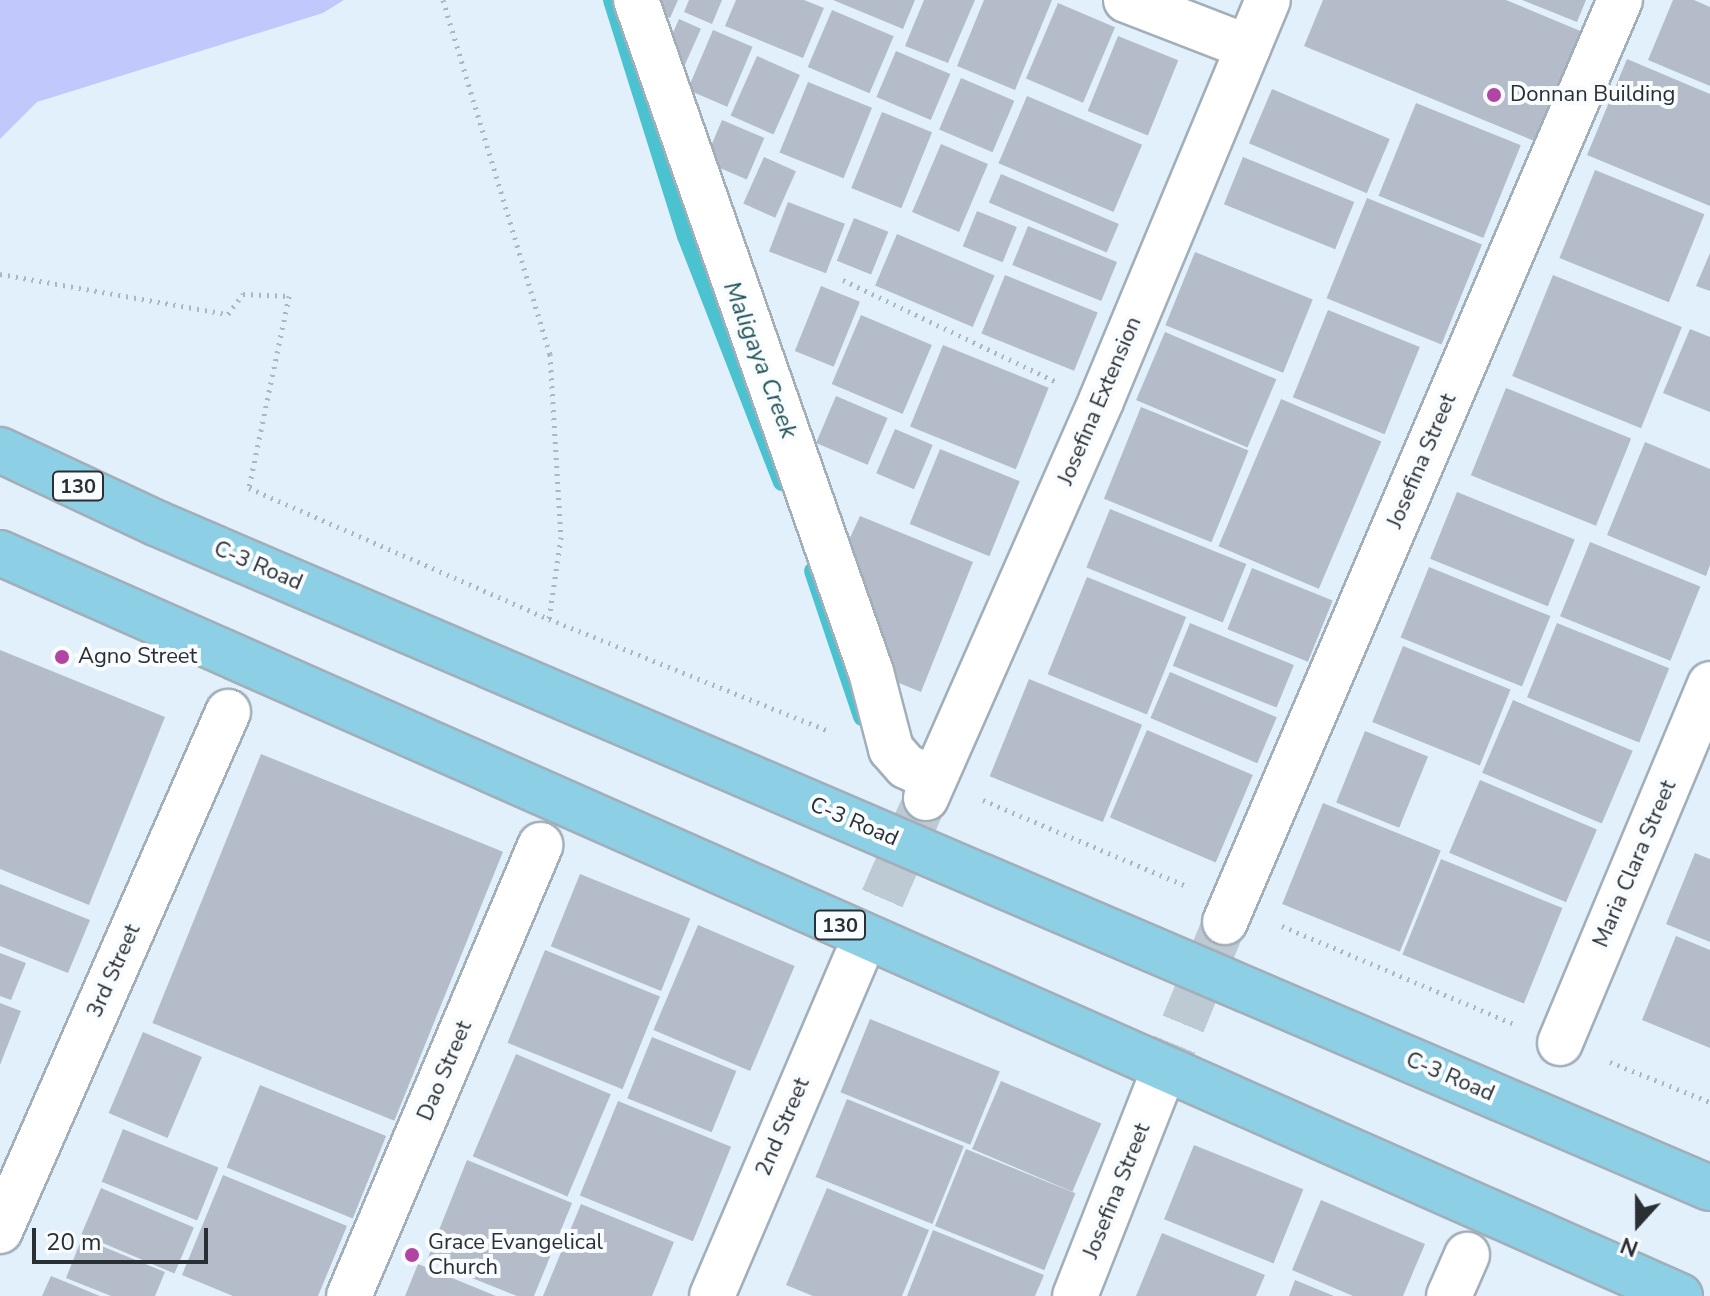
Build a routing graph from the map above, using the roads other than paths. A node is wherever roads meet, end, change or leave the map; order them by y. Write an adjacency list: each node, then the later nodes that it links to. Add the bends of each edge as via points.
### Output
1 (636, 0): 5 (street, Josefina Extension, via 871,672 891,749 919,779 1101,401)
2 (1126, 0): 5 (street)
3 (1268, 0): 5 (street, Josefina Extension)
4 (1620, 0): 11 (street, Josefina Street)
5 (1248, 47)
6 (0, 450): 15 (main road, C-3 Road / 130, via 171,529)
7 (0, 553): 22 (main road, 130)
8 (1710, 684): 13 (street, Maria Clara Street)
9 (228, 712): 16 (street, 3rd Street)
10 (540, 845): 18 (street, Dao Street)
11 (1228, 914)
12 (856, 959): 19 (street, 2nd Street)
13 (1560, 1043)
14 (1158, 1085): 20 (street, Josefina Street)
15 (1710, 1188)
16 (0, 1231)
17 (1467, 1255): 21 (street)
18 (349, 1296)
19 (712, 1296)
20 (1075, 1296)
21 (1449, 1296)
22 (1680, 1296)

